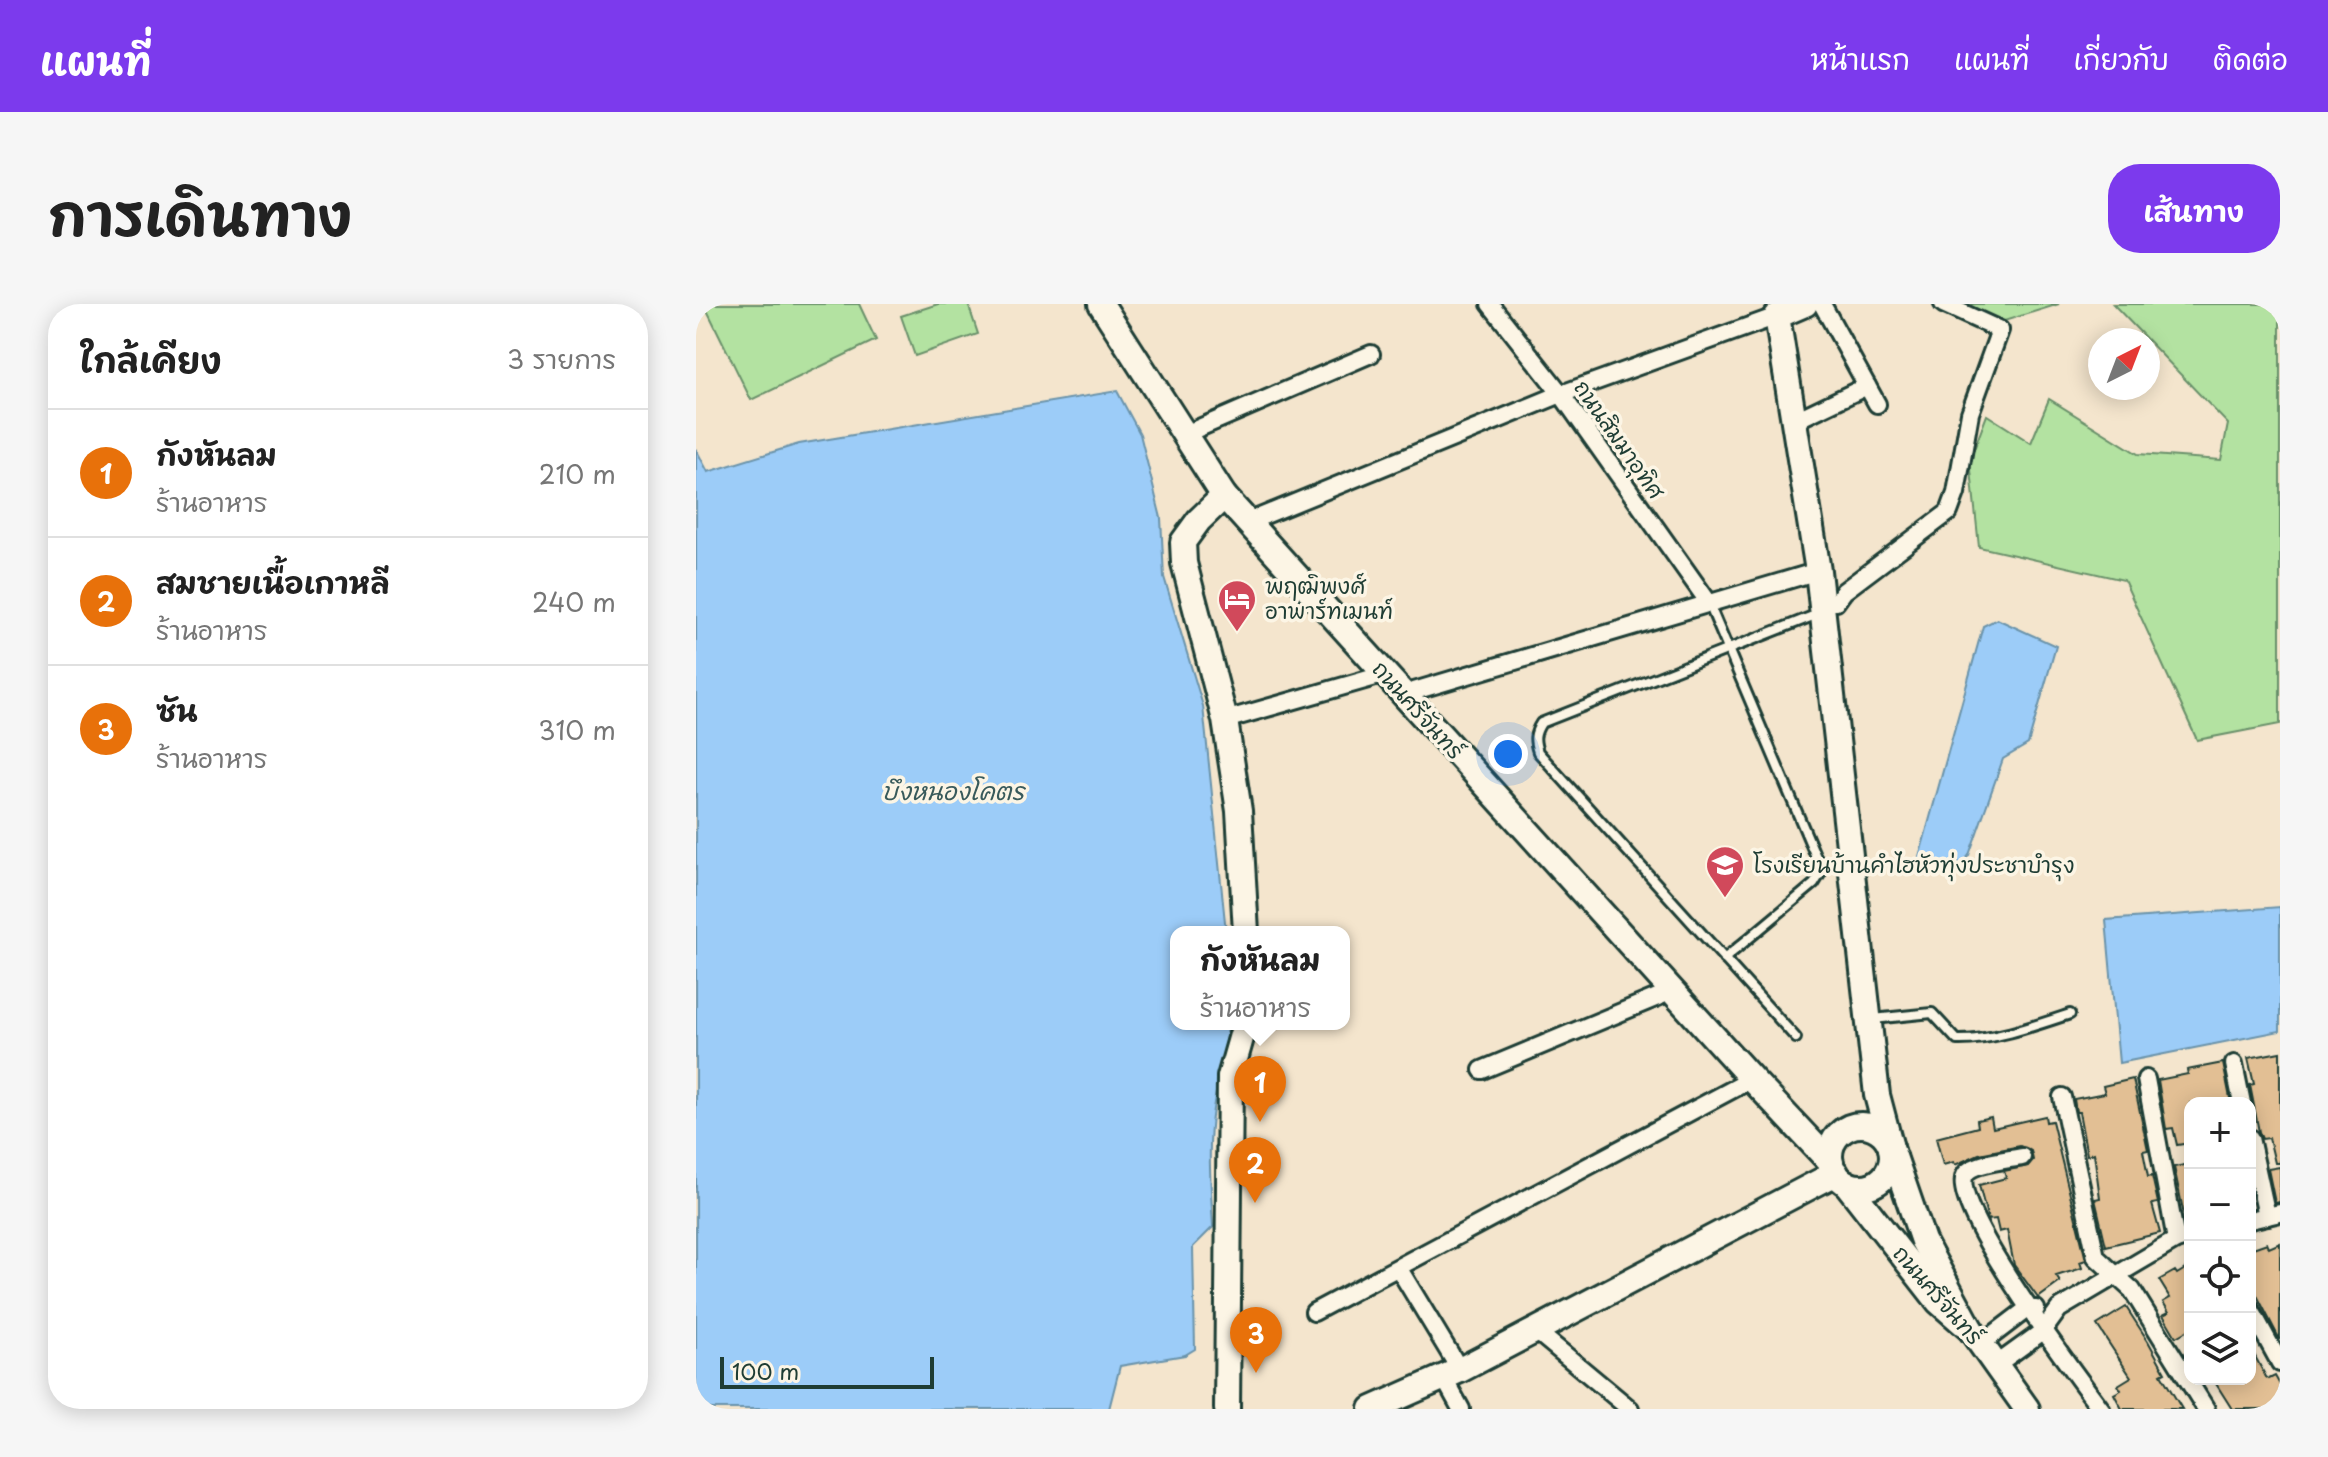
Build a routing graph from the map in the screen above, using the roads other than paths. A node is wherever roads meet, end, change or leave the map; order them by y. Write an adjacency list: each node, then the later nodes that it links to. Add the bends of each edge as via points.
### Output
1 (1101, 304): 12 (street, ถนนศรีจันทร์)
2 (1490, 304): 9 (street, ถนนสิมมาอุทิศ)
3 (1805, 304): 6 (street)
4 (1822, 304): 8 (street)
5 (1943, 304): 17 (street, via 2000,330 1970,413 1949,512 1836,602)
6 (1776, 310): 9 (street); 11 (street)
7 (1371, 354): 12 (street)
8 (1867, 386): 10 (street); 11 (street)
9 (1561, 394): 14 (street); 16 (street, ถนนสิมมาอุทิศ)
10 (1877, 404)
11 (1794, 421): 15 (street)
12 (1185, 434): 13 (street, ถนนศรีจันทร์)
13 (1224, 496): 14 (street, ถนนศรีจันทร์); 21 (street, via 1183,542)
14 (1248, 522): 19 (street, ถนนศรีจันทร์)
15 (1818, 571): 16 (street); 17 (street)
16 (1709, 603): 18 (lane); 20 (street)
17 (1822, 607): 18 (lane); 26 (street)
18 (1729, 649): 23 (lane, via 1822,871 1814,884); 23 (lane, via 1541,723 1534,740 1538,752)
19 (1386, 674): 20 (street, ถนนศรีจันทร์); 21 (street)
20 (1404, 694): 24 (street, ถนนศรีจันทร์)
21 (1225, 720): 22 (street, via 1239,811)
22 (1246, 926)
23 (1724, 959): 28 (lane)
24 (1672, 991): 30 (street); 31 (street, ถนนศรีจันทร์)
25 (2070, 1014): 26 (lane, via 1968,1040 1957,1040 1932,1013)
26 (1868, 1019): 33 (street)
27 (1243, 1030): 56 (street, via 1230,1077)
28 (1796, 1038)
29 (2234, 1064): 35 (street)
30 (1482, 1070)
31 (1752, 1079): 36 (street, ถนนศรีจันทร์); 44 (street)
32 (2146, 1079): 43 (street)
33 (1877, 1095): 37 (street, via 1870,1112); 38 (street)
34 (2062, 1097): 45 (street, via 2096,1257)
35 (2241, 1097)
36 (1799, 1130): 37 (street, via 1819,1139); 41 (street, ถนนศรีจันทร์)
37 (1846, 1131): 38 (street, via 1866,1125 1882,1133); 41 (street, via 1830,1154)
38 (1891, 1148): 41 (street, via 1890,1169 1876,1183 1856,1186); 52 (street, via 1923,1241)
39 (2022, 1157): 46 (street, via 1973,1167 1963,1184 1981,1231)
40 (2256, 1167): 42 (street)
41 (1838, 1173): 50 (street); 52 (street, ถนนศรีจันทร์, via 1939,1302)
42 (2266, 1216)
43 (2183, 1238): 45 (street)
44 (1399, 1269): 48 (street); 55 (street)
45 (2115, 1274): 47 (street); 62 (street, via 2132,1290)
46 (2027, 1309): 47 (street); 51 (street); 52 (street)
47 (2059, 1309): 51 (street)
48 (1314, 1312)
49 (2253, 1313): 53 (street)
50 (1535, 1330): 55 (street); 59 (street)
51 (2043, 1331): 54 (street); 61 (street)
52 (1976, 1337): 54 (street, ถนนศรีจันทร์)
53 (2280, 1363)
54 (1996, 1365): 60 (street, ถนนศรีจันทร์)
55 (1452, 1374): 57 (street); 58 (street)
56 (1227, 1409)
57 (1372, 1409)
58 (1461, 1409)
59 (1630, 1409)
60 (2027, 1409)
61 (2101, 1409)
62 (2206, 1409)

